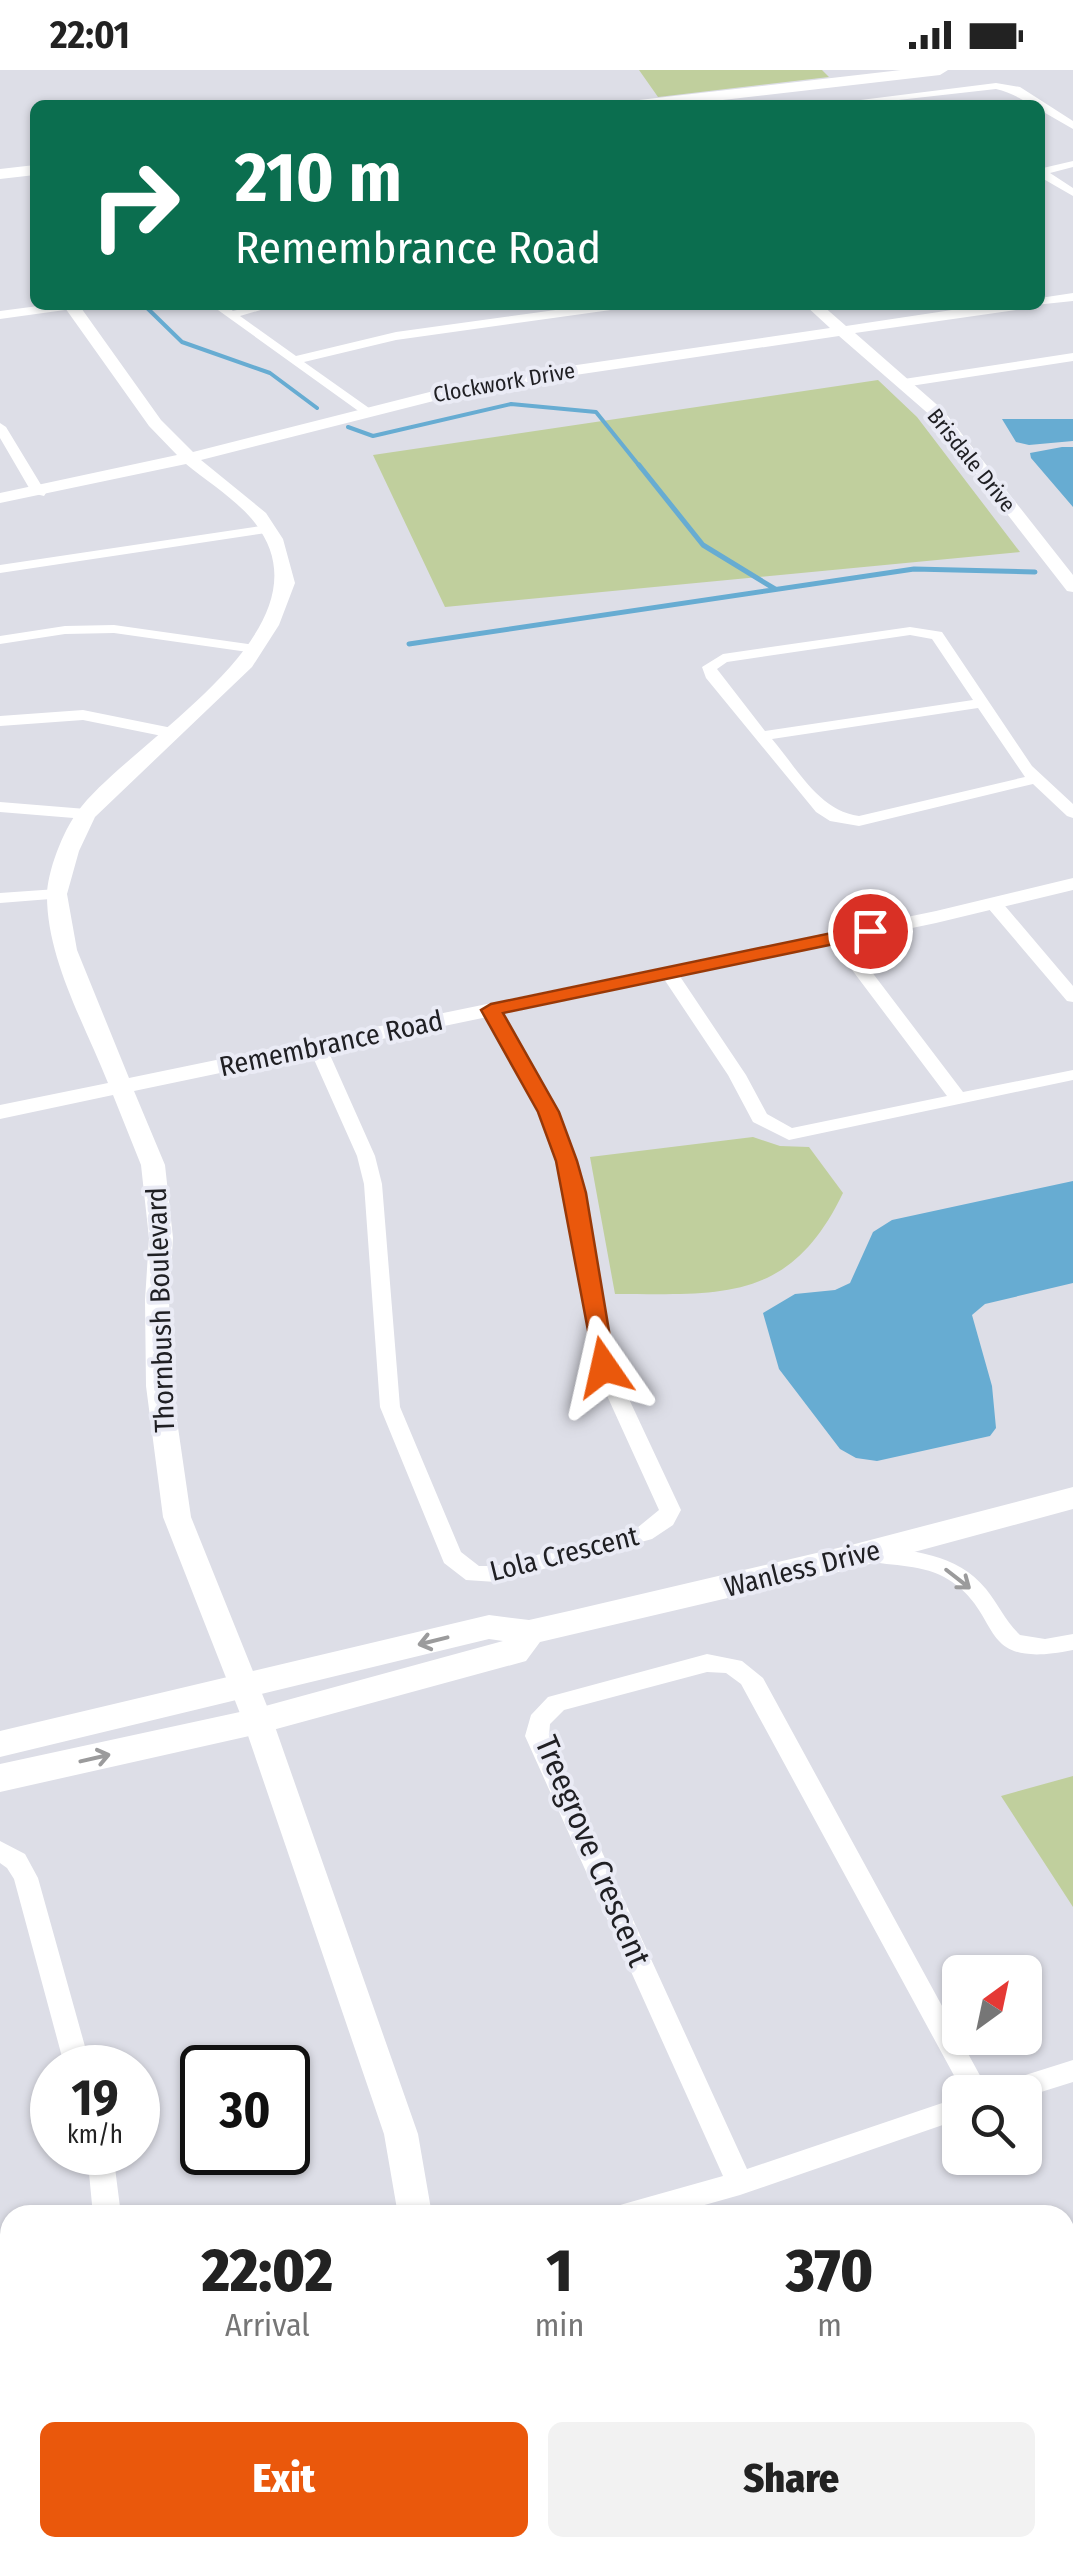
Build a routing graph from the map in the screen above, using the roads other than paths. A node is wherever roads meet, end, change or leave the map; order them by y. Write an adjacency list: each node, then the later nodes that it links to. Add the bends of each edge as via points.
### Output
1 (940, 70): 2 (main road)
2 (683, 100)
3 (873, 100): 4 (street, via 1003,86)
4 (1030, 100)
5 (1045, 108): 6 (street)
6 (1068, 123)
7 (1073, 164): 9 (street)
8 (30, 171): 10 (main road)
9 (1045, 172)
10 (0, 174)
11 (1045, 175): 12 (street)
12 (1073, 193)
13 (32, 310): 20 (street)
14 (76, 310): 28 (street, Thornbush Boulevard)
15 (224, 310): 21 (street)
16 (251, 310): 21 (street)
17 (582, 310): 24 (street, via 396,336)
18 (820, 310): 22 (street, Brisdale Drive)
19 (982, 310): 22 (street, Clockwork Drive)
20 (0, 314)
21 (230, 315): 24 (street)
22 (844, 330): 25 (street, Brisdale Drive); 26 (street, Clockwork Drive, via 481,384)
23 (1073, 357): 25 (street)
24 (295, 360): 26 (street)
25 (904, 383): 33 (street, Brisdale Drive, via 945,423)
26 (364, 411): 28 (street, Clockwork Drive)
27 (1, 431): 29 (street)
28 (189, 458): 29 (street, Clockwork Drive); 31 (street, Thornbush Boulevard)
29 (40, 493): 30 (street, Clockwork Drive)
30 (0, 498)
31 (268, 529): 32 (street); 35 (street, Thornbush Boulevard, via 286,583)
32 (0, 569)
33 (1073, 587)
34 (0, 640): 35 (street, via 114,628)
35 (255, 649): 38 (street, Thornbush Boulevard)
36 (984, 703): 39 (street); 39 (street, via 943,639 920,631 717,660 711,675); 40 (street)
37 (0, 721): 38 (street, via 83,715)
38 (172, 732): 43 (street, Thornbush Boulevard)
39 (762, 736): 40 (street, via 822,809 845,820)
40 (1035, 779): 42 (street)
41 (0, 807): 43 (street)
42 (1073, 813)
43 (86, 814): 45 (street, Thornbush Boulevard)
44 (1073, 884): 47 (street, Remembrance Road)
45 (57, 894): 46 (street); 54 (street, Thornbush Boulevard, via 66,950)
46 (0, 898)
47 (994, 904): 48 (street, Remembrance Road); 50 (street)
48 (837, 938): 49 (street, Remembrance Road); 55 (street)
49 (669, 973): 51 (street, Remembrance Road); 55 (street, via 771,1128 806,1132)
50 (1073, 997)
51 (491, 1010): 52 (street, Remembrance Road); 52 (street, Lola Crescent, via 548,1112 567,1161 604,1367 670,1510 644,1534 496,1574 474,1574 452,1557 390,1407 373,1184)
52 (317, 1046): 54 (street, Remembrance Road)
53 (1073, 1074): 55 (street)
54 (120, 1087): 56 (street, Remembrance Road); 61 (street, Thornbush Boulevard, via 153,1165 162,1238 159,1386 177,1517)
55 (959, 1100)
56 (0, 1112)
57 (1073, 1498): 58 (main road, Wanless Drive)
58 (866, 1553): 59 (main road, Wanless Drive); 60 (street, one-way to 60, via 947,1569 964,1579 1022,1649)
59 (529, 1632): 61 (main road, Wanless Drive, one-way to 61, via 489,1627); 62 (main road, Wanless Drive, via 514,1652)
60 (1073, 1642)
61 (245, 1688): 62 (street, Thornbush Boulevard); 63 (main road, Wanless Drive)
62 (258, 1721): 64 (main road, Wanless Drive, one-way to 62); 74 (street, Thornbush Boulevard, via 401,2134)
63 (0, 1744)
64 (0, 1778)
65 (0, 1851): 66 (street, via 26,1878)
66 (72, 2045)
67 (1073, 2071): 69 (street)
68 (967, 2075): 72 (street, Treegrove Crescent, via 743,1670 707,1663 556,1703 539,1720 537,1736)
69 (1042, 2081)
70 (942, 2114): 72 (street)
71 (103, 2175): 73 (street)
72 (740, 2183): 75 (street)
73 (106, 2205)
74 (413, 2205)
75 (662, 2205)

